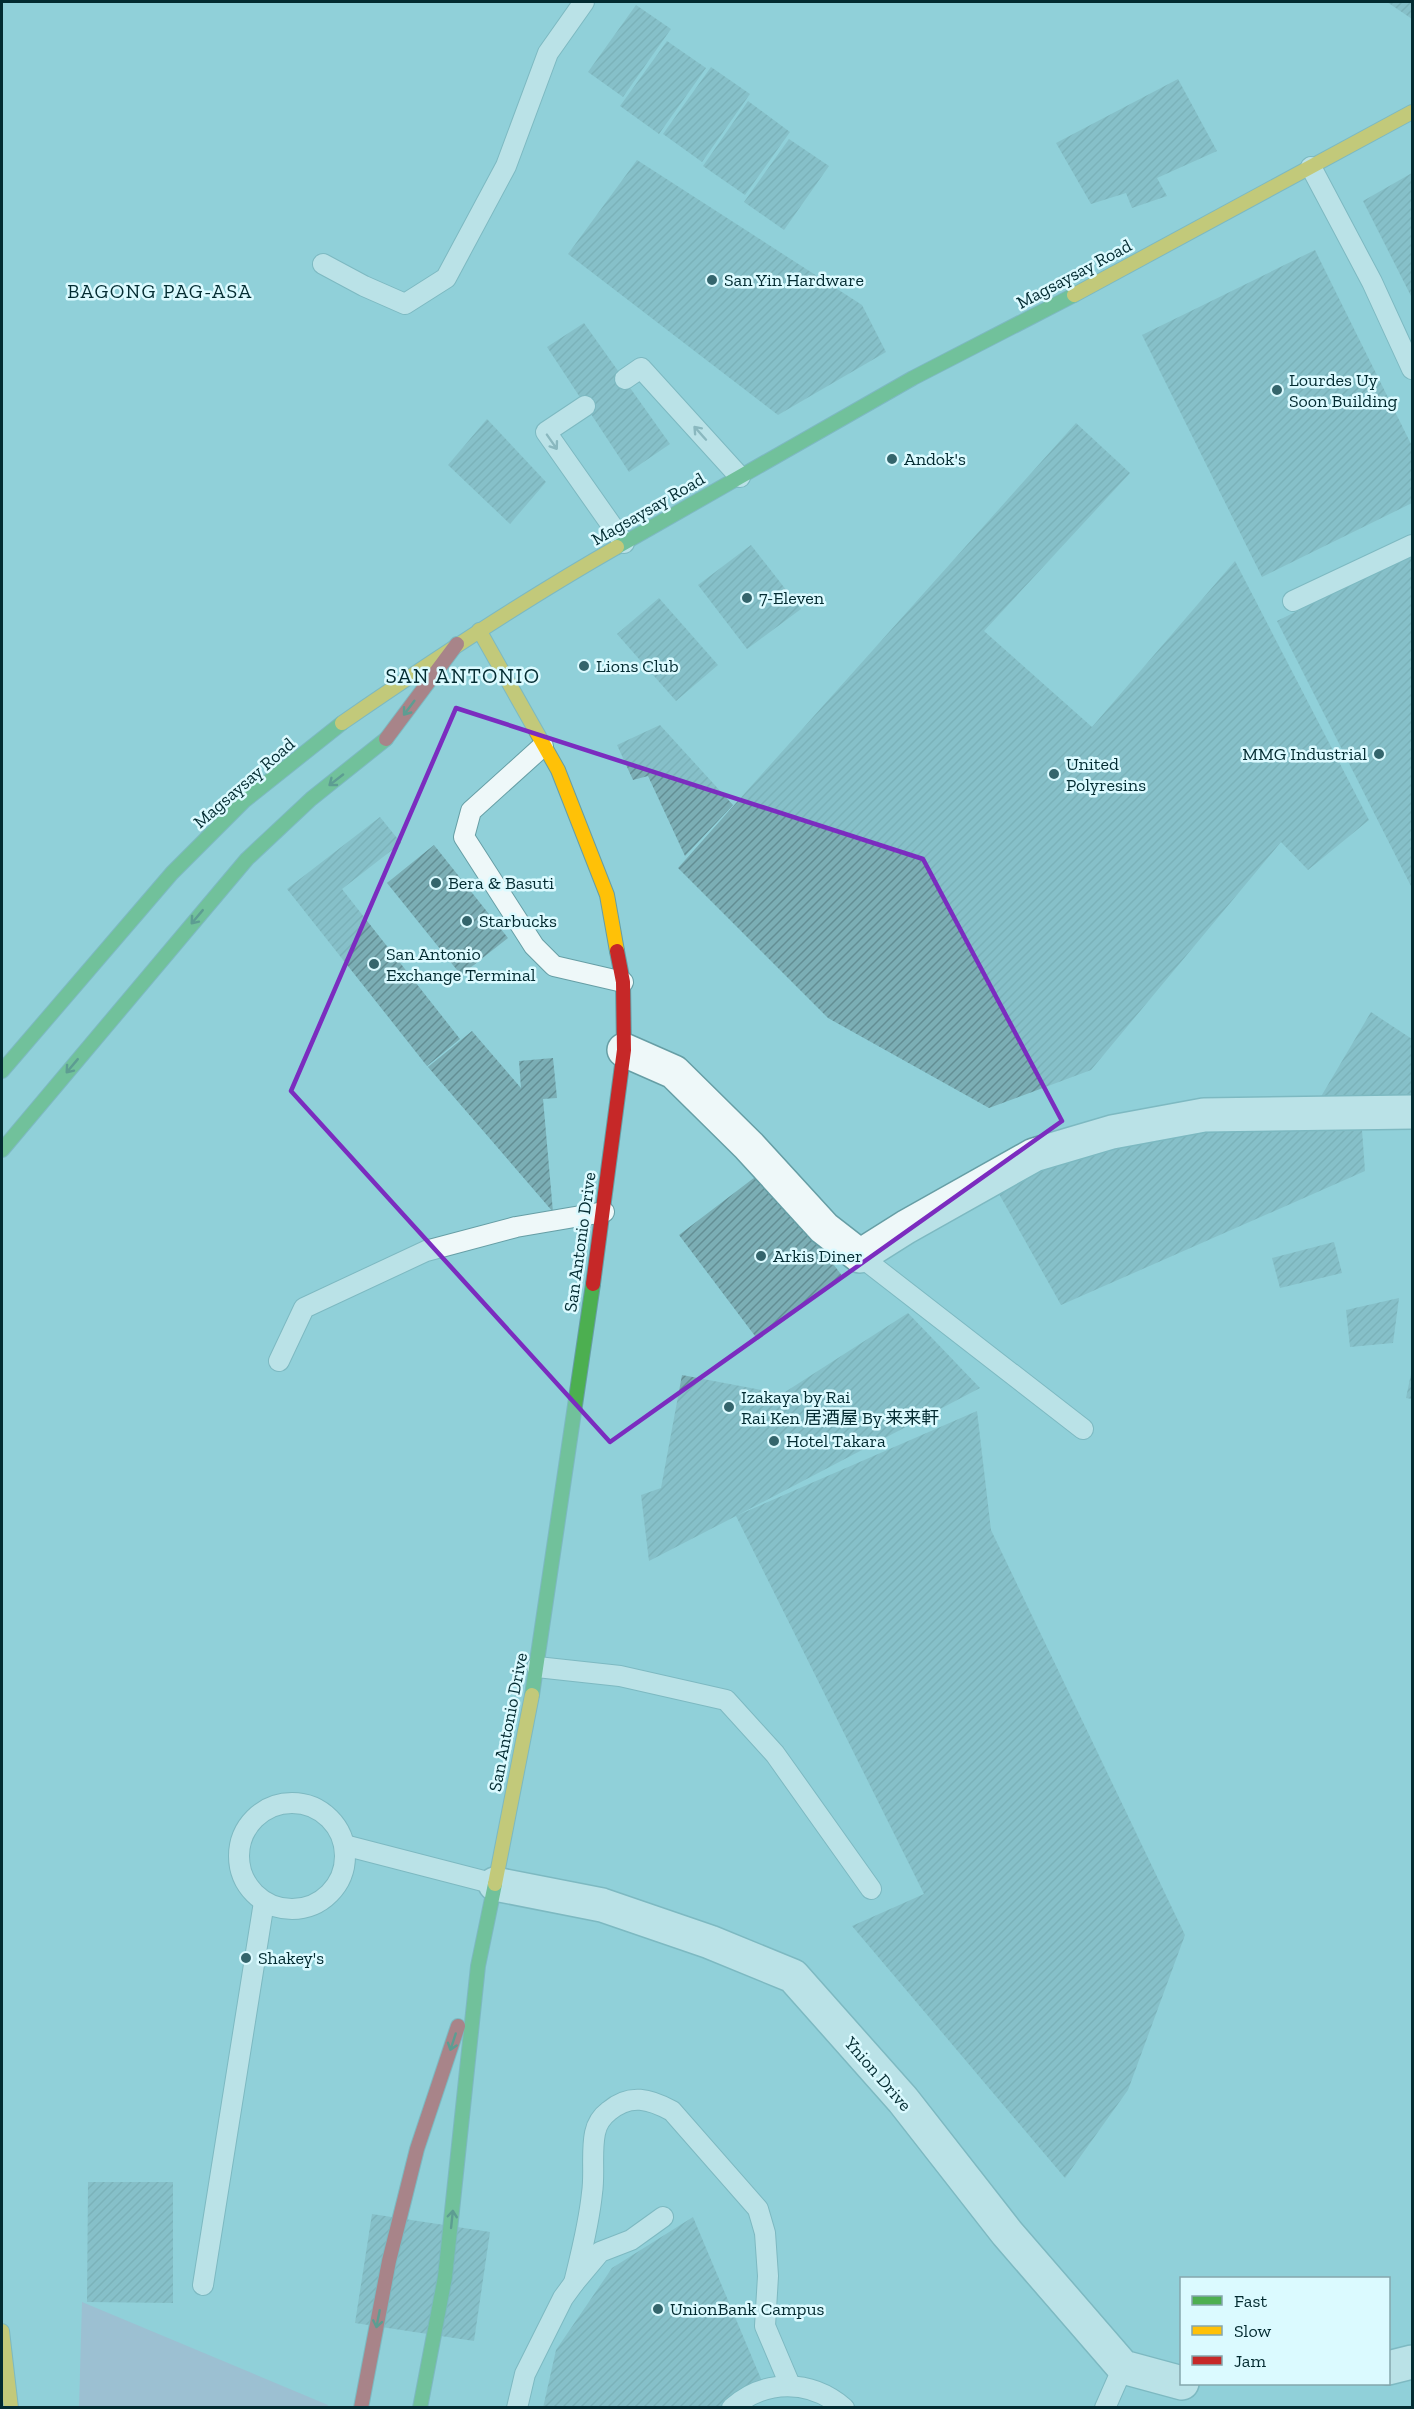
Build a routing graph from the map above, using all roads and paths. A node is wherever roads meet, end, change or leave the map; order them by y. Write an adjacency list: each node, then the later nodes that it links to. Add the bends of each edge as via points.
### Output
1 (584, 2): 4 (lane, via 548,53 506,166 446,278 405,304)
2 (1413, 112): 3 (main road, Magsaysay Road)
3 (1311, 167): 5 (lane); 8 (main road, Magsaysay Road, via 913,378)
4 (323, 264)
5 (1413, 369)
6 (625, 379): 8 (lane, one-way to 6, via 641,368)
7 (585, 406): 9 (lane, one-way to 9, via 546,432)
8 (740, 477): 9 (main road, Magsaysay Road)
9 (624, 543): 12 (main road, Magsaysay Road)
10 (1413, 545): 11 (lane)
11 (1293, 601)
12 (479, 630): 13 (main road, Magsaysay Road); 14 (main road, San Antonio Drive)
13 (456, 644): 17 (main road, Magsaysay Road, via 333,730 244,801 172,873); 19 (main road, one-way to 19, via 381,744 311,799 247,859)
14 (543, 746): 15 (main road, San Antonio Drive, via 558,770 607,895); 15 (lane, via 471,811 464,837 534,946 554,966)
15 (623, 982): 16 (main road, San Antonio Drive)
16 (624, 1050): 20 (main road, San Antonio Drive); 21 (street, via 674,1072 824,1228)
17 (2, 1071)
18 (1413, 1112): 21 (street, via 1204,1115 1112,1132 1034,1155)
19 (2, 1150)
20 (604, 1212): 22 (lane, via 516,1227 426,1251 304,1308); 24 (main road, San Antonio Drive)
21 (860, 1256): 23 (lane)
22 (279, 1361)
23 (1083, 1429)
24 (537, 1667): 26 (main road, San Antonio Drive); 27 (lane, via 620,1676 726,1700 776,1754)
25 (344, 1845): 26 (lane); 28 (lane, via 340,1879 315,1905 298,1910); 28 (lane, via 326,1815 311,1807 277,1805 261,1813 248,1826 238,1858 250,1890)
26 (495, 1884): 29 (main road, San Antonio Drive); 35 (street, Ynion Drive, via 602,1905 793,1976 903,2100 1007,2232)
27 (871, 1889)
28 (264, 1902): 32 (lane)
29 (478, 1966): 40 (main road, one-way to 40, via 417,2149 389,2261); 41 (main road, one-way to 29, via 445,2277)
30 (663, 2217): 31 (lane, via 631,2240 600,2252)
31 (574, 2283): 38 (lane, via 593,2192 595,2134 600,2118 617,2104 634,2098 656,2102 672,2111 758,2209 765,2234 768,2276 765,2326); 42 (lane, via 525,2374)
32 (203, 2286)
33 (2, 2331): 39 (main road)
34 (1413, 2362): 36 (street)
35 (1123, 2367): 37 (street); 45 (lane)
36 (1390, 2368)
37 (1180, 2382)
38 (790, 2385): 43 (lane, via 760,2390); 44 (lane, via 818,2391)
39 (11, 2408)
40 (361, 2408)
41 (420, 2408)
42 (517, 2408)
43 (732, 2408)
44 (844, 2408)
45 (1105, 2408)

